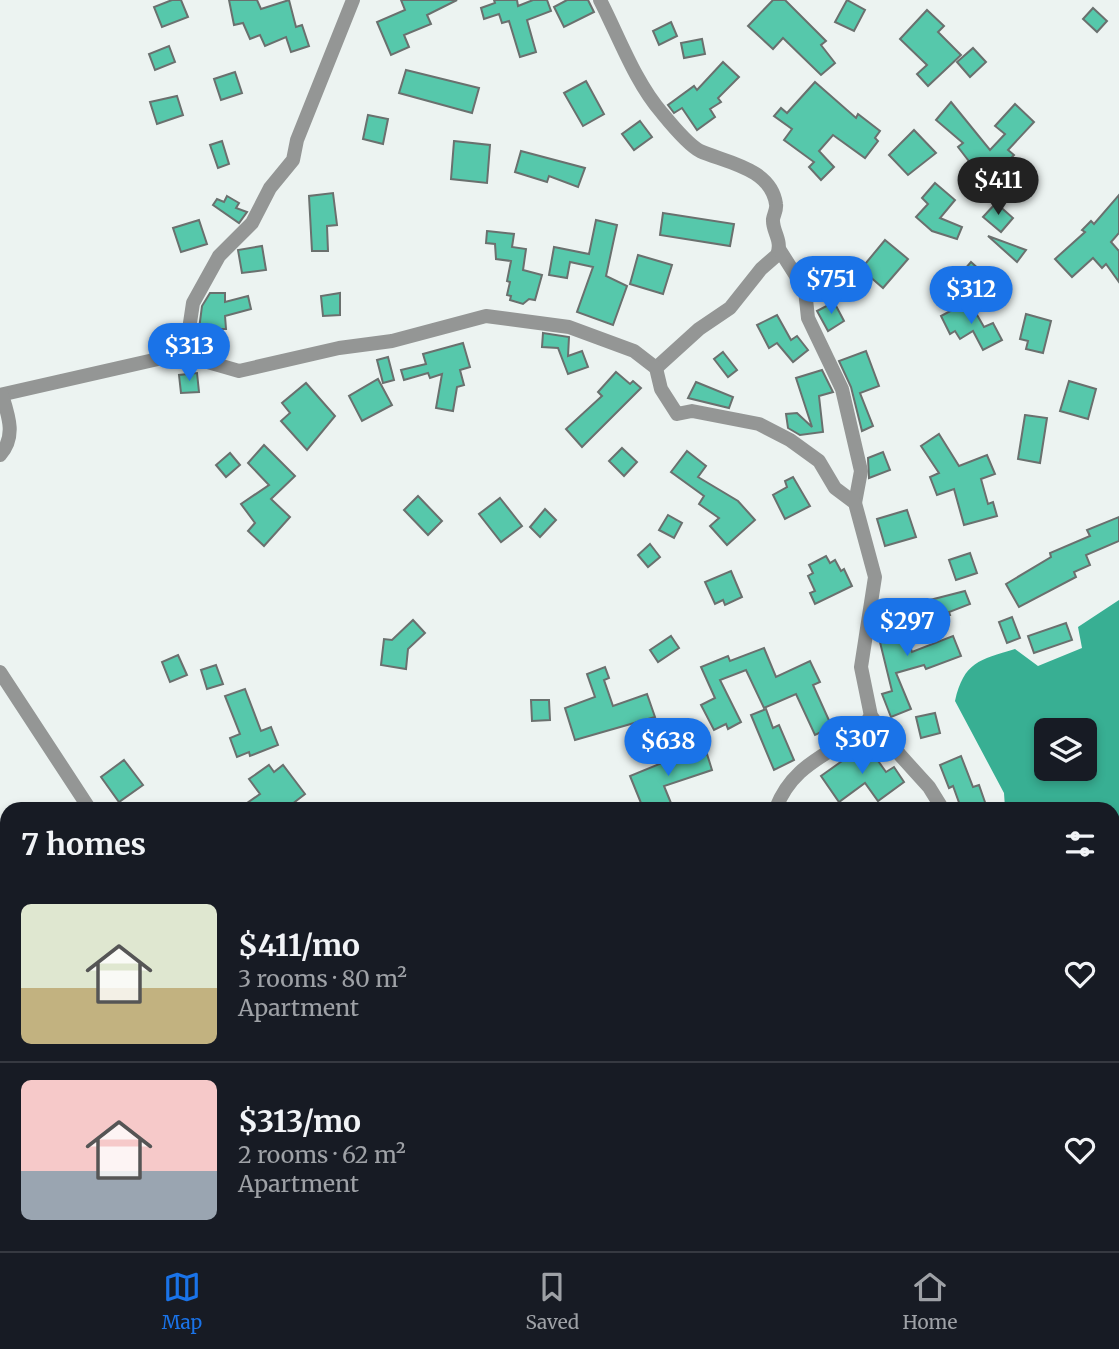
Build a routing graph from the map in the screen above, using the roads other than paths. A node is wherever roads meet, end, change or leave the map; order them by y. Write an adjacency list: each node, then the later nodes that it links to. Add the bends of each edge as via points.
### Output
1 (353, 0): 4 (street, via 293,160 270,188 252,223 219,256 192,303 188,336)
2 (600, 0): 3 (street, via 662,114 698,150 747,168 773,195 777,206 772,221)
3 (779, 249): 5 (street, via 730,308); 8 (street, via 804,290 808,318 842,389 860,471)
4 (180, 354): 5 (street, via 239,371 391,341 486,316 569,327 634,351); 6 (street)
5 (656, 368): 8 (street, via 661,389 677,414 692,411 759,424 819,461 835,488)
6 (1, 395): 7 (street, via 10,421 9,445)
7 (0, 455)
8 (855, 503): 10 (street, via 875,577 861,667)
9 (0, 672): 11 (street)
10 (872, 716): 12 (street, via 862,729 803,768); 13 (street)
11 (85, 802)
12 (779, 802)
13 (939, 802)

